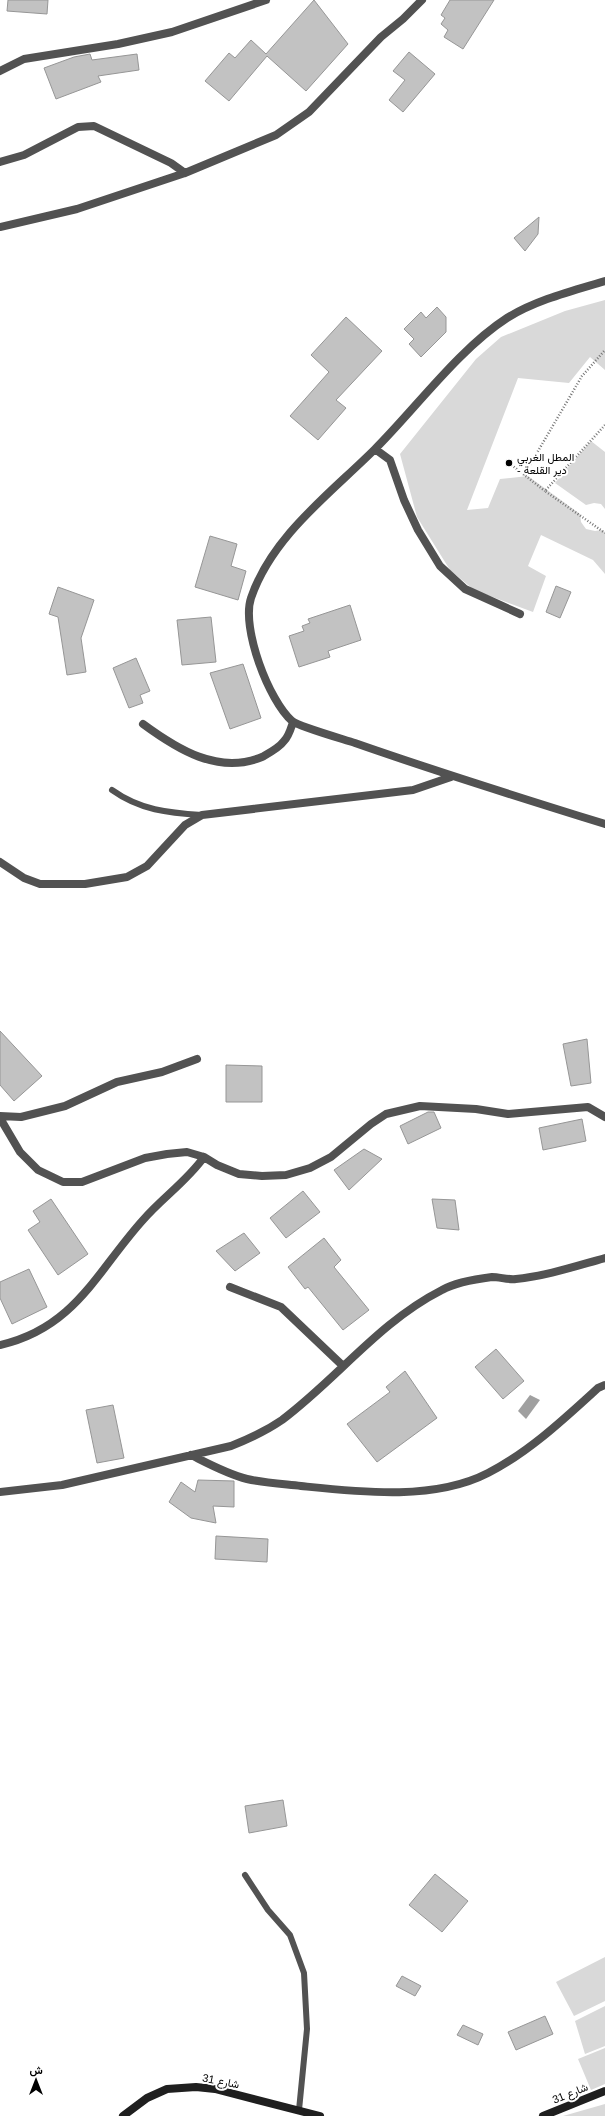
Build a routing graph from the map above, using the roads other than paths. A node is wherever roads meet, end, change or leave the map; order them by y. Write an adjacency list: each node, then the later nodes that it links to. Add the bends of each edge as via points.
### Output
1 (266, 0): 3 (street, via 172,32 118,44 24,59)
2 (422, 0): 5 (street, via 381,37 309,112 276,135)
3 (0, 71)
4 (0, 162): 5 (street, via 24,155 78,127 94,126 171,163)
5 (185, 173): 6 (street, via 77,209)
6 (0, 227)
7 (605, 281): 8 (street, via 540,302 508,317 486,333)
8 (375, 449): 9 (street, via 390,460 415,524 440,566 466,589); 10 (street, via 323,498 282,543 262,572 250,601 249,624 257,660 275,698)
9 (520, 614)
10 (293, 722): 11 (street, via 285,741 276,748 252,761 239,763 208,760 188,753); 12 (street)
11 (143, 724)
12 (451, 777): 14 (street, via 413,790); 15 (street)
13 (112, 790): 14 (lane, via 127,801 165,813)
14 (202, 814): 16 (street, via 185,825 147,866 127,877 85,884 40,884 24,878)
15 (605, 824)
16 (0, 862)
17 (196, 1059): 18 (street, via 162,1072 117,1082 65,1106 21,1117)
18 (0, 1117): 20 (street, via 20,1152 38,1170 63,1182 82,1182 145,1158 187,1152)
19 (605, 1117): 20 (street, via 588,1108 508,1114 476,1109 420,1106 386,1114 331,1157 310,1168 286,1175 239,1174)
20 (204, 1157): 23 (street, via 193,1172 141,1221 77,1303 42,1329 27,1337)
21 (605, 1258): 24 (street, via 542,1275 515,1279 492,1277 443,1289 392,1321)
22 (230, 1287): 24 (street, via 280,1307)
23 (0, 1345)
24 (342, 1365): 26 (street, via 306,1401 257,1436 231,1446)
25 (605, 1385): 26 (street, via 598,1388 523,1452 487,1474 451,1487 392,1492 330,1489 247,1479)
26 (191, 1455): 27 (street, via 62,1485)
27 (0, 1492)
28 (245, 1875): 30 (lane, via 268,1910 290,1936 304,1973 307,2029)
29 (605, 2091): 33 (main road, شارع 31)
30 (299, 2110): 31 (main road, شارع 31, via 215,2089 196,2087 167,2089 148,2098); 32 (main road, شارع 31)
31 (123, 2116)
32 (320, 2116)
33 (543, 2116)

